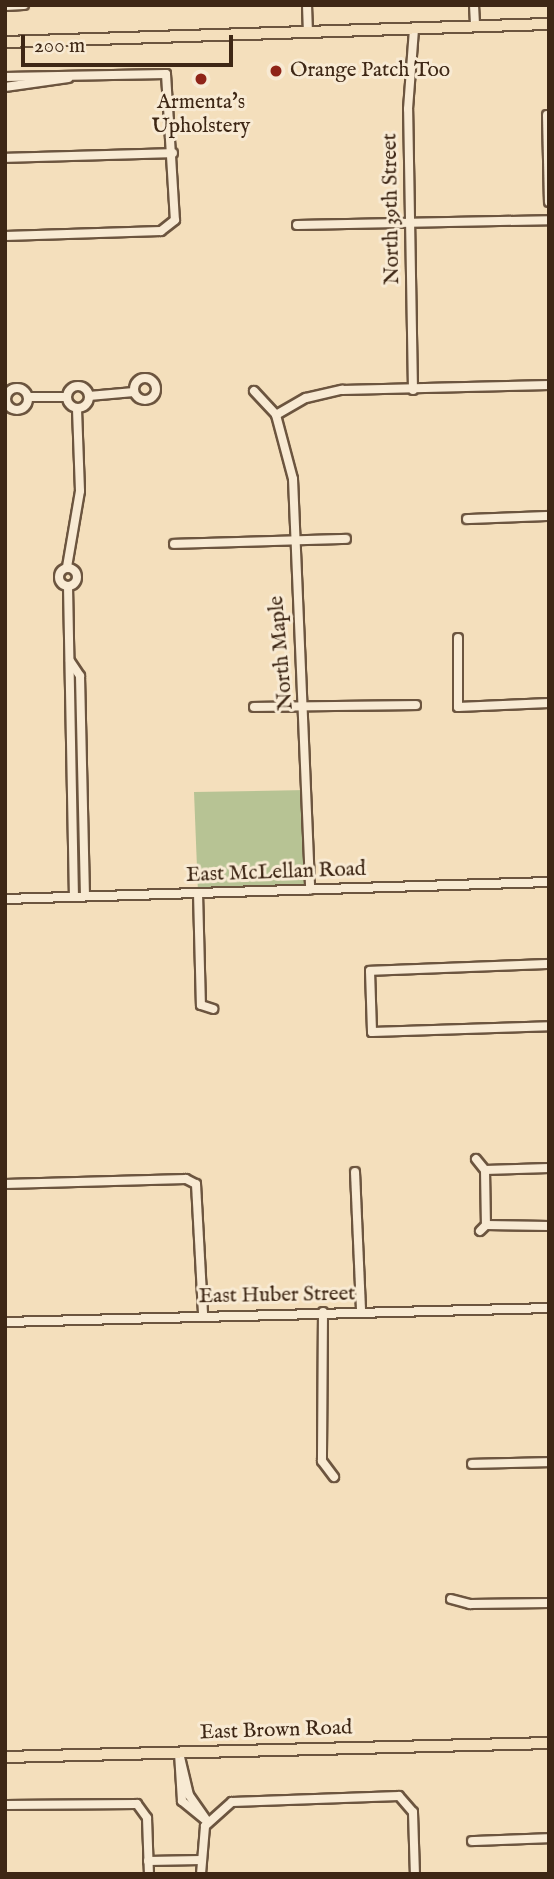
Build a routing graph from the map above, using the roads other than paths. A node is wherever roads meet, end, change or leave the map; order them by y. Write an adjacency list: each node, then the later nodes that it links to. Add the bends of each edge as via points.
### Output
1 (24, 5): 4 (street)
2 (307, 5): 8 (street)
3 (474, 5): 6 (street)
4 (5, 6)
5 (549, 24): 6 (main road)
6 (475, 27): 7 (main road)
7 (414, 29): 8 (main road); 20 (street, North 39th Street)
8 (308, 32): 9 (main road)
9 (5, 41)
10 (76, 75): 12 (street); 14 (street); 16 (street, via 169,78)
11 (5, 77): 12 (street)
12 (16, 77): 14 (street)
13 (5, 88): 14 (street)
14 (16, 88)
15 (547, 115): 18 (street)
16 (173, 153): 17 (street); 22 (street, via 171,226)
17 (5, 158)
18 (549, 202)
19 (549, 220): 20 (street)
20 (409, 223): 21 (street); 24 (street, North 39th Street)
21 (297, 225)
22 (5, 236)
23 (549, 385): 24 (street)
24 (413, 390): 31 (street, via 342,390 306,398)
25 (254, 391): 31 (street)
26 (134, 392): 27 (street)
27 (89, 396): 29 (street, via 77,386); 30 (street)
28 (29, 397): 29 (street)
29 (66, 397): 30 (street)
30 (77, 409): 37 (street, via 80,491)
31 (276, 415): 35 (street, North Maple, via 293,479)
32 (549, 516): 33 (street)
33 (467, 519)
34 (346, 539): 35 (street)
35 (294, 541): 36 (street); 43 (street, North Maple)
36 (174, 544)
37 (67, 567): 38 (street, via 58,578); 38 (street, via 78,577)
38 (68, 586): 40 (street)
39 (458, 638): 41 (street, via 458,707)
40 (70, 661): 45 (street); 46 (street, via 80,676)
41 (549, 703)
42 (416, 705): 43 (street)
43 (305, 706): 44 (street); 54 (street, North Maple)
44 (254, 707)
45 (69, 716): 46 (street); 47 (street)
46 (82, 716): 48 (street)
47 (72, 823): 48 (street); 50 (street)
48 (83, 824): 49 (street)
49 (83, 855): 50 (street); 52 (street)
50 (73, 856): 51 (street)
51 (74, 871): 52 (street); 56 (street)
52 (83, 872): 57 (street)
53 (549, 883): 54 (street, East McLellan Road)
54 (310, 890): 55 (street, East McLellan Road)
55 (198, 893): 57 (street, East McLellan Road); 60 (street, via 201,1005)
56 (75, 897): 57 (street, East McLellan Road); 58 (street, East McLellan Road)
57 (85, 897)
58 (5, 899)
59 (549, 964): 61 (street, via 370,971 372,1032)
60 (213, 1009)
61 (549, 1027)
62 (476, 1159): 64 (street)
63 (549, 1168): 64 (street)
64 (485, 1170): 67 (street, via 483,1228)
65 (355, 1172): 69 (street)
66 (5, 1184): 71 (street, via 186,1179 196,1184)
67 (549, 1226)
68 (549, 1308): 69 (street, East Huber Street)
69 (361, 1311): 70 (street, East Huber Street)
70 (323, 1312): 71 (street, East Huber Street); 75 (street, via 322,1461)
71 (203, 1314): 72 (street, East Huber Street)
72 (5, 1322)
73 (549, 1462): 74 (street)
74 (472, 1464)
75 (334, 1477)
76 (451, 1599): 77 (street, via 470,1604)
77 (549, 1603)
78 (549, 1743): 79 (main road, East Brown Road)
79 (179, 1753): 80 (main road, East Brown Road); 82 (street, via 177,1784)
80 (5, 1757)
81 (5, 1805): 86 (street, via 130,1802 142,1807)
82 (207, 1821): 85 (street); 89 (street, via 240,1800 399,1796 410,1802)
83 (549, 1838): 84 (street)
84 (472, 1841)
85 (201, 1860): 86 (street); 88 (street)
86 (148, 1861): 87 (street)
87 (149, 1874)
88 (201, 1874)
89 (415, 1874)

